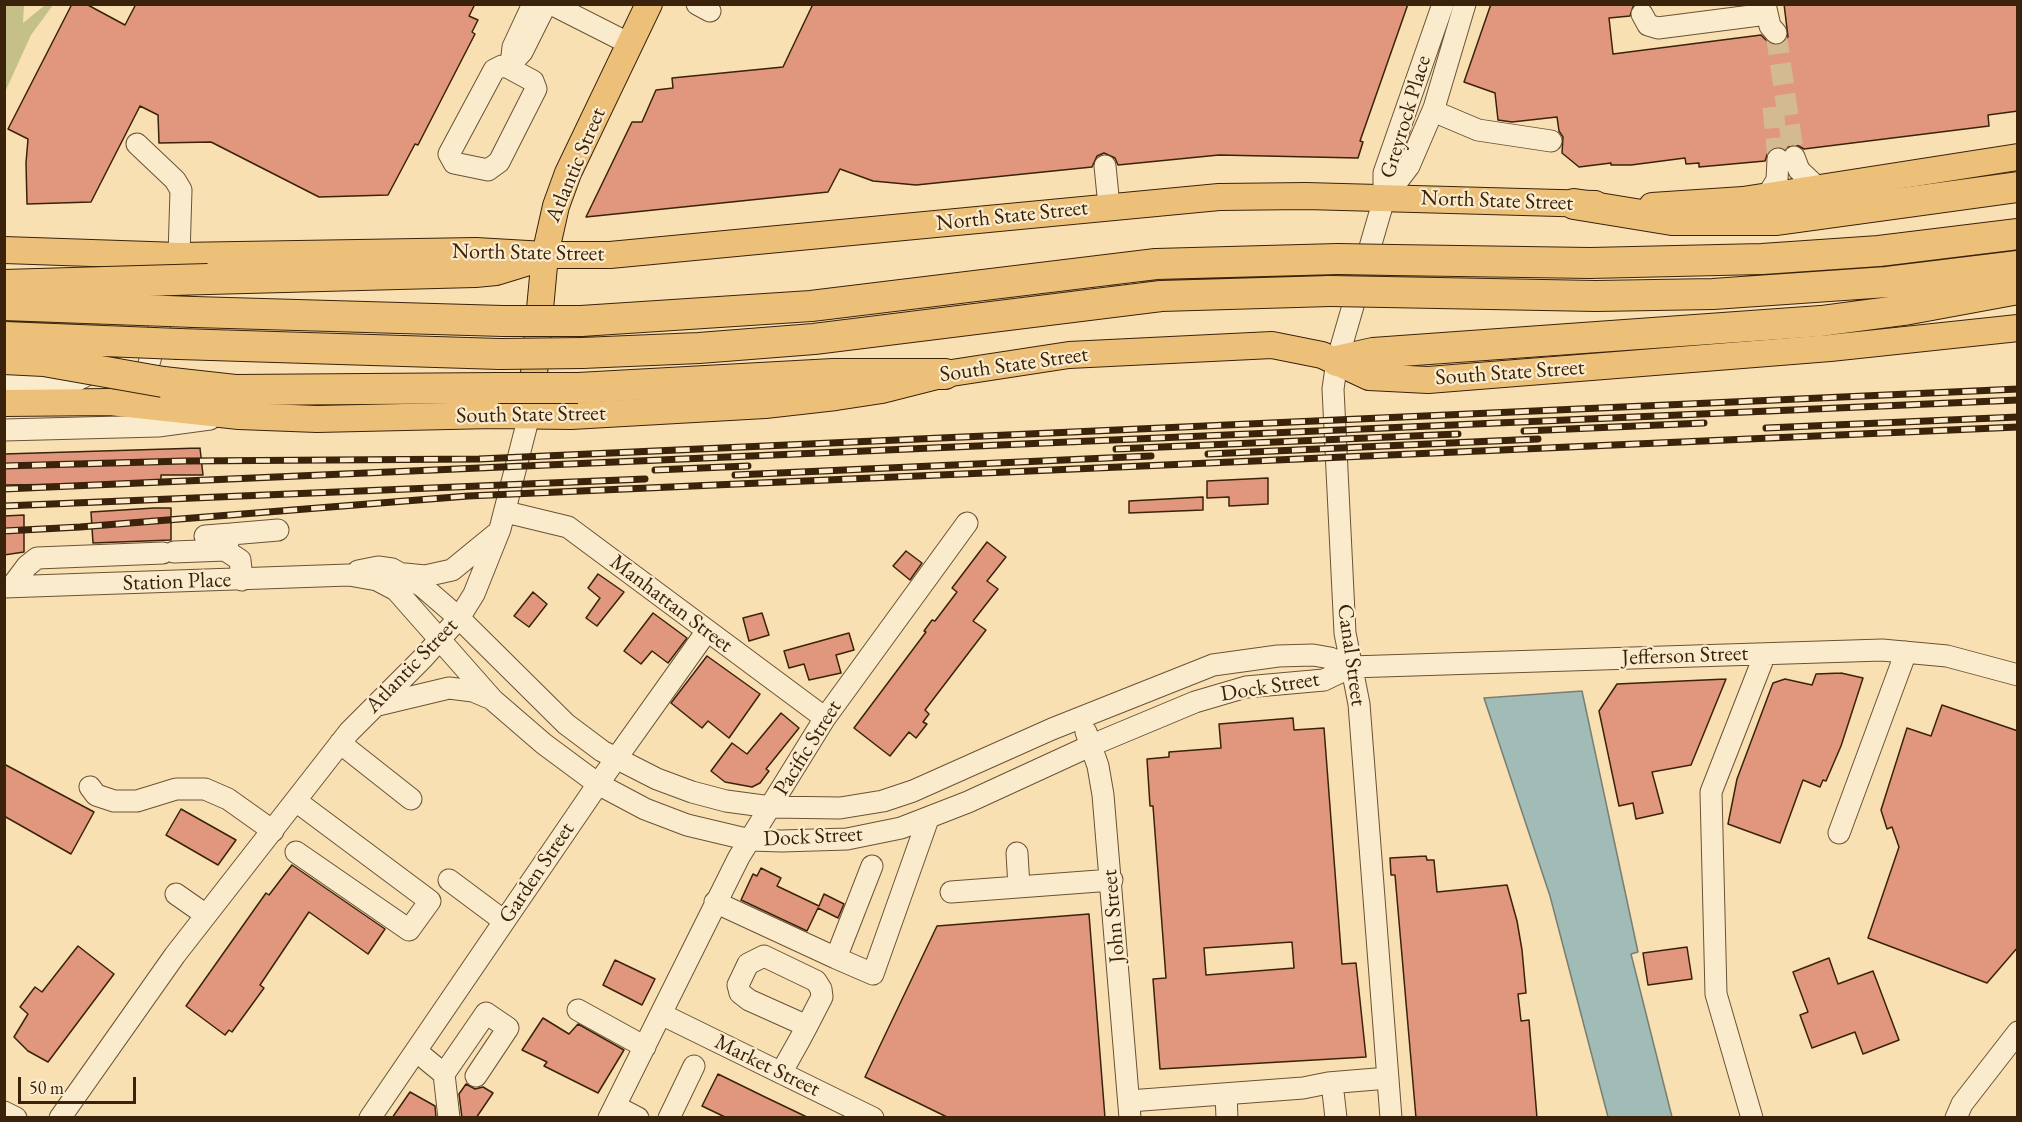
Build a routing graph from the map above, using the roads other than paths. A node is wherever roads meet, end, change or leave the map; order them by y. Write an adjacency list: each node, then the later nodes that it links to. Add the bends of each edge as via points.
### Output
1 (533, 4): 10 (street, via 513,47)
2 (546, 4): 10 (street, via 522,52)
3 (551, 4): 9 (street)
4 (649, 4): 9 (main road, Atlantic Street)
5 (1443, 4): 19 (street, Greyrock Place, via 1384,173)
6 (1465, 4): 11 (street, Greyrock Place)
7 (1642, 14): 8 (street, via 1648,25 1658,28)
8 (1769, 22)
9 (630, 44): 27 (main road, Atlantic Street, via 568,173)
10 (510, 66): 10 (street, via 494,69 449,154 454,163 488,170 499,162 536,89 533,81)
11 (1432, 111): 12 (street, via 1478,130); 19 (street, Greyrock Place, via 1409,166)
12 (1551, 141)
13 (137, 144): 28 (street, via 181,190)
14 (2018, 157): 17 (main road, North State Street)
15 (1105, 166): 21 (street)
16 (2018, 187): 20 (highway, via 1777,220 1672,220)
17 (1818, 188): 18 (main road, North State Street); 18 (street, via 1786,158)
18 (1767, 196): 20 (main road, North State Street, via 1684,205)
19 (1384, 199): 20 (main road, North State Street); 21 (main road, North State Street, via 1219,197); 35 (street, Canal Street)
20 (1574, 204)
21 (1108, 206): 27 (main road, North State Street, via 655,252)
22 (2018, 234): 32 (highway, bridge, via 1901,249 1762,259 1590,263 1338,259 1156,264 811,306 581,321)
23 (5, 252): 24 (main road, North State Street)
24 (72, 253): 25 (main road, North State Street); 38 (street); 39 (street)
25 (114, 254): 26 (main road, North State Street); 37 (street)
26 (140, 255): 28 (main road, North State Street); 37 (street, via 90,371 77,380)
27 (545, 255): 28 (main road, North State Street, via 476,251); 30 (highway, bridge, via 496,270 475,272); 42 (main road, Atlantic Street)
28 (179, 256): 40 (street)
29 (2018, 266): 34 (highway, bridge, via 1876,283 1713,294 1330,291 1161,296 814,339 582,353 500,354)
30 (4, 285)
31 (2018, 288): 35 (highway, via 1821,321 1373,353)
32 (4, 305)
33 (2018, 328): 35 (main road, South State Street, via 1830,348 1428,380 1369,377)
34 (4, 337)
35 (1337, 361): 36 (main road, South State Street, via 1295,348 1252,345 1045,357); 58 (street, Canal Street, via 1334,446 1345,633)
36 (945, 374): 38 (highway, bridge, via 833,374 578,388 235,390 54,363); 42 (main road, South State Street, via 882,390 765,405)
37 (60, 381): 39 (street)
38 (5, 382): 39 (street); 40 (main road, South State Street, via 61,400)
39 (29, 382)
40 (137, 404): 41 (main road, South State Street)
41 (239, 416): 42 (main road, South State Street); 43 (street, via 158,426)
42 (529, 416): 44 (street, Atlantic Street)
43 (4, 430)
44 (503, 520): 49 (street, via 452,570 425,576); 53 (street, Atlantic Street, via 474,594); 54 (street, Manhattan Street, via 568,527)
45 (967, 523): 62 (street, Pacific Street)
46 (278, 530): 48 (street)
47 (205, 536): 48 (street)
48 (228, 542): 51 (street, via 240,560); 52 (street, via 169,552 37,558)
49 (405, 574): 50 (street, Station Place, via 378,567); 53 (street, Station Place)
50 (349, 575): 51 (street, Station Place); 55 (street, Station Place, via 377,580 396,590)
51 (242, 580): 52 (street, Station Place)
52 (8, 586)
53 (459, 618): 55 (street, Atlantic Street); 66 (street, Dock Street, via 566,724)
54 (707, 631): 62 (street, Manhattan Street); 66 (street, Garden Street)
55 (440, 641): 60 (street, Dock Street); 61 (street, Atlantic Street)
56 (1906, 652): 57 (street, Jefferson Street); 59 (street, Jefferson Street, via 1947,656); 74 (street)
57 (1765, 654): 58 (street, Jefferson Street); 114 (street, via 1711,792 1716,994)
58 (1351, 667): 63 (street, Dock Street, via 1313,655 1230,662 1194,672); 65 (street, Dock Street, via 1324,680 1226,692); 98 (street, Canal Street, via 1359,704)
59 (2018, 675)
60 (493, 700): 61 (street, via 473,691 449,688); 67 (street, Dock Street)
61 (373, 706): 64 (street, Atlantic Street)
62 (825, 718): 71 (street, Pacific Street)
63 (1080, 718): 65 (street, John Street); 71 (street, Dock Street, via 883,801 825,809)
64 (340, 743): 69 (street); 70 (street, Atlantic Street)
65 (1092, 745): 72 (street, Dock Street); 80 (street, John Street, via 1103,795)
66 (616, 759): 67 (street, Garden Street); 71 (street, Dock Street, via 692,792)
67 (598, 784): 75 (street, Dock Street, via 659,815); 86 (street, Garden Street)
68 (90, 787): 73 (street, via 96,795 114,801 137,801 176,789 205,789 228,799)
69 (411, 799)
70 (296, 801): 73 (street, Atlantic Street); 76 (street, via 430,901 409,930)
71 (771, 807): 75 (street, Pacific Street)
72 (928, 819): 75 (street, Dock Street, via 847,838); 87 (street, via 873,974)
73 (273, 831): 85 (street, Atlantic Street)
74 (1839, 833)
75 (750, 840): 84 (street, Pacific Street)
76 (296, 852)
77 (1017, 853): 81 (street)
78 (872, 866): 87 (street)
79 (449, 880): 86 (street)
80 (1112, 880): 81 (street); 101 (street, John Street)
81 (1019, 887): 82 (street)
82 (951, 892)
83 (176, 894): 85 (street)
84 (715, 902): 87 (street); 89 (street, Pacific Street)
85 (206, 915): 105 (street, Atlantic Street, via 126,1021)
86 (504, 921): 93 (street, Garden Street)
87 (836, 958)
88 (578, 1010): 92 (street)
89 (661, 1014): 92 (street, Pacific Street); 95 (street, Market Street)
90 (807, 1026): 95 (street)
91 (2015, 1037): 115 (street, via 1962,1104)
92 (645, 1047): 103 (street, Pacific Street)
93 (416, 1051): 96 (street); 106 (street, Garden Street)
94 (694, 1066): 109 (street)
95 (781, 1073): 110 (street, Market Street)
96 (444, 1074): 97 (street, via 486,1013 508,1028); 107 (street)
97 (476, 1076)
98 (1388, 1078): 99 (street); 113 (street, Canal Street)
99 (1332, 1083): 100 (street); 112 (street)
100 (1226, 1094): 101 (street); 111 (street)
101 (1130, 1109)
102 (4, 1112): 104 (street)
103 (612, 1112): 108 (street)
104 (16, 1118)
105 (60, 1118)
106 (370, 1118)
107 (449, 1118)
108 (638, 1118)
109 (669, 1118)
110 (873, 1118)
111 (1227, 1118)
112 (1336, 1118)
113 (1391, 1118)
114 (1752, 1118)
115 (1956, 1118)

